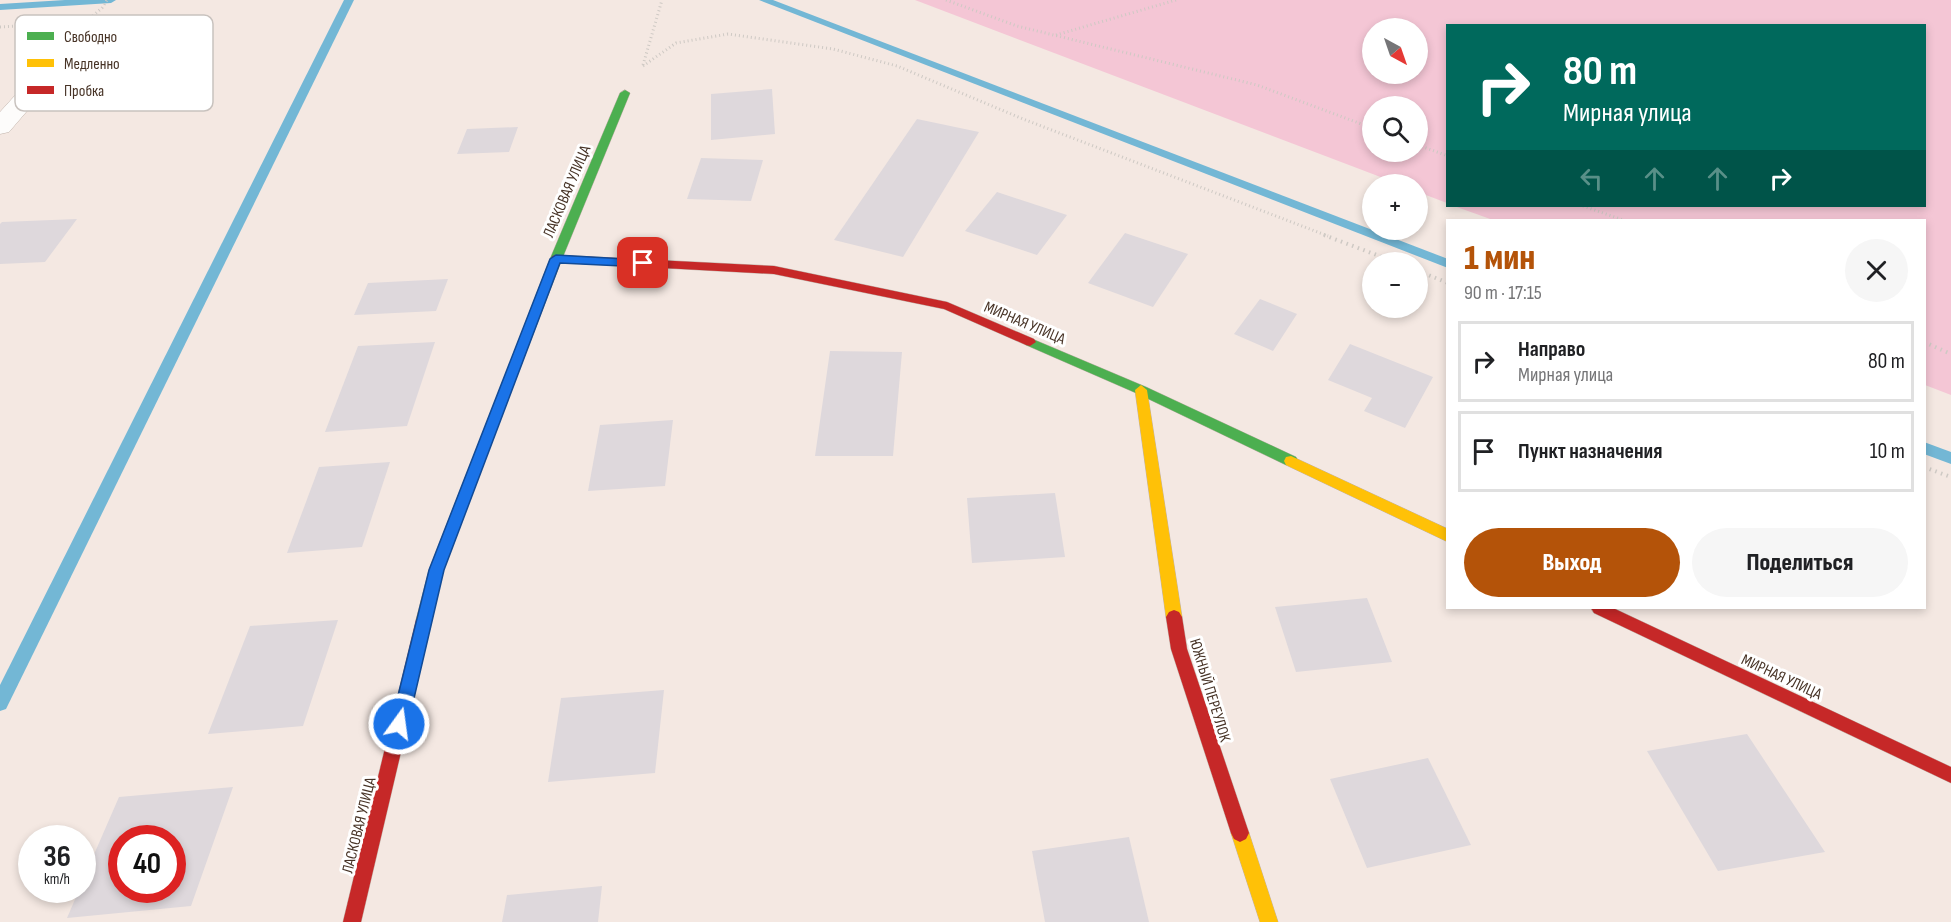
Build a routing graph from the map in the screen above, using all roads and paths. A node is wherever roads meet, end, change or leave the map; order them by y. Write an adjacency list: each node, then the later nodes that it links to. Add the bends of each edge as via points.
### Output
1 (107, 0): 5 (path)
2 (662, 0): 9 (path)
3 (946, 0): 8 (path)
4 (1176, 0): 8 (path)
5 (94, 15)
6 (15, 26): 7 (path)
7 (0, 27)
8 (1054, 36): 12 (path, via 1257,85)
9 (643, 66): 10 (path); 18 (path, via 676,43 729,34 833,49 897,66 1023,119)
10 (625, 93): 19 (street, ЛАСКОВАЯ УЛИЦА)
11 (15, 109): 13 (street)
12 (1362, 124)
13 (0, 126)
14 (1428, 149): 15 (path)
15 (1446, 155)
16 (1586, 207): 17 (path)
17 (1620, 219)
18 (1369, 252)
19 (556, 259): 24 (street, МИРНАЯ УЛИЦА, via 774,270 947,306); 30 (street, ЛАСКОВАЯ УЛИЦА, via 436,570)
20 (1428, 275): 21 (path)
21 (1446, 282)
22 (1926, 343): 23 (path)
23 (1951, 354)
24 (1141, 390): 27 (street, МИРНАЯ УЛИЦА); 31 (street, ЮЖНЫЙ ПЕРЕУЛОК, via 1179,649)
25 (1926, 468): 26 (path)
26 (1951, 477)
27 (1446, 535)
28 (1601, 609): 29 (street, МИРНАЯ УЛИЦА)
29 (1951, 775)
30 (352, 922)
31 (1269, 922)

